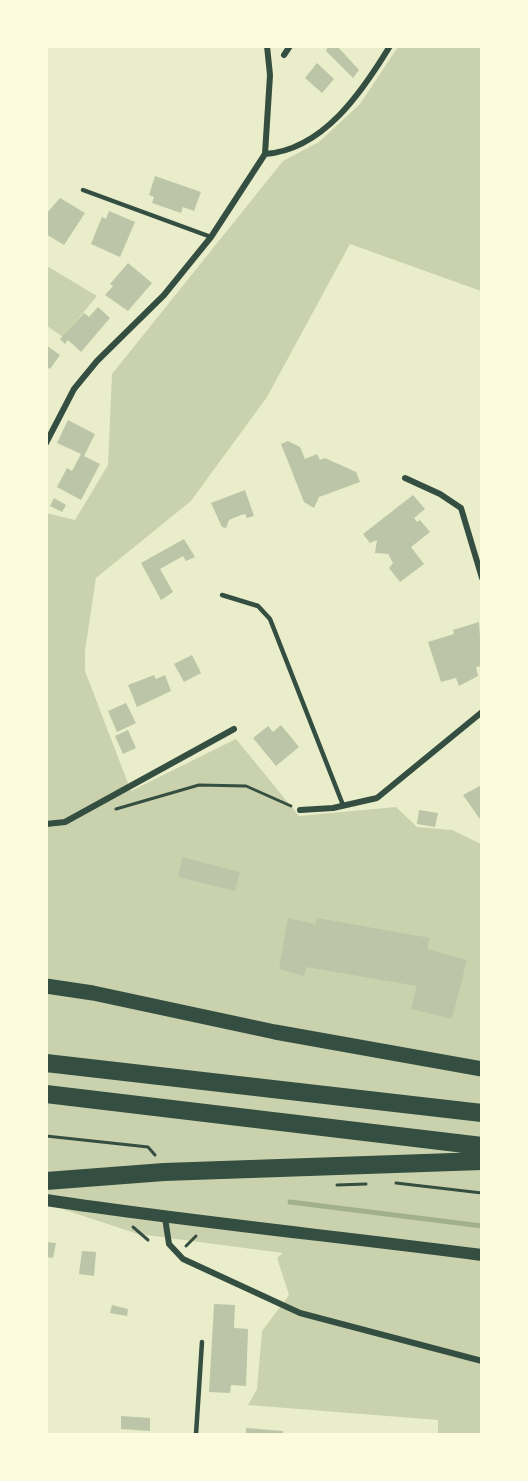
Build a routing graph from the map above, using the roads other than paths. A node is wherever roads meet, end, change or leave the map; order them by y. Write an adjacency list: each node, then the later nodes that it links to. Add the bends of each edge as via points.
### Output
1 (267, 46): 5 (street, via 270,75)
2 (290, 46): 4 (street)
3 (390, 46): 5 (street, via 361,93 313,138 282,153)
4 (284, 56)
5 (265, 154): 7 (street)
6 (83, 190): 7 (lane)
7 (212, 237): 8 (street, via 164,295 74,389)
8 (46, 443)
9 (405, 478): 10 (street, via 461,508)
10 (482, 578)
11 (222, 595): 14 (lane, via 258,606 270,619)
12 (482, 712): 14 (street, via 377,798)
13 (234, 729): 16 (street, via 65,822)
14 (343, 805): 15 (street)
15 (300, 810)
16 (46, 824)
17 (46, 986): 19 (main road)
18 (46, 1063): 21 (highway)
19 (482, 1069)
20 (46, 1094): 22 (highway)
21 (482, 1113)
22 (482, 1146)
23 (482, 1161): 24 (highway)
24 (46, 1180)
25 (46, 1200): 26 (main road)
26 (165, 1218): 27 (main road); 29 (street, via 169,1244 183,1259 290,1308)
27 (482, 1255)
28 (202, 1342): 30 (lane)
29 (482, 1361)
30 (196, 1434)

